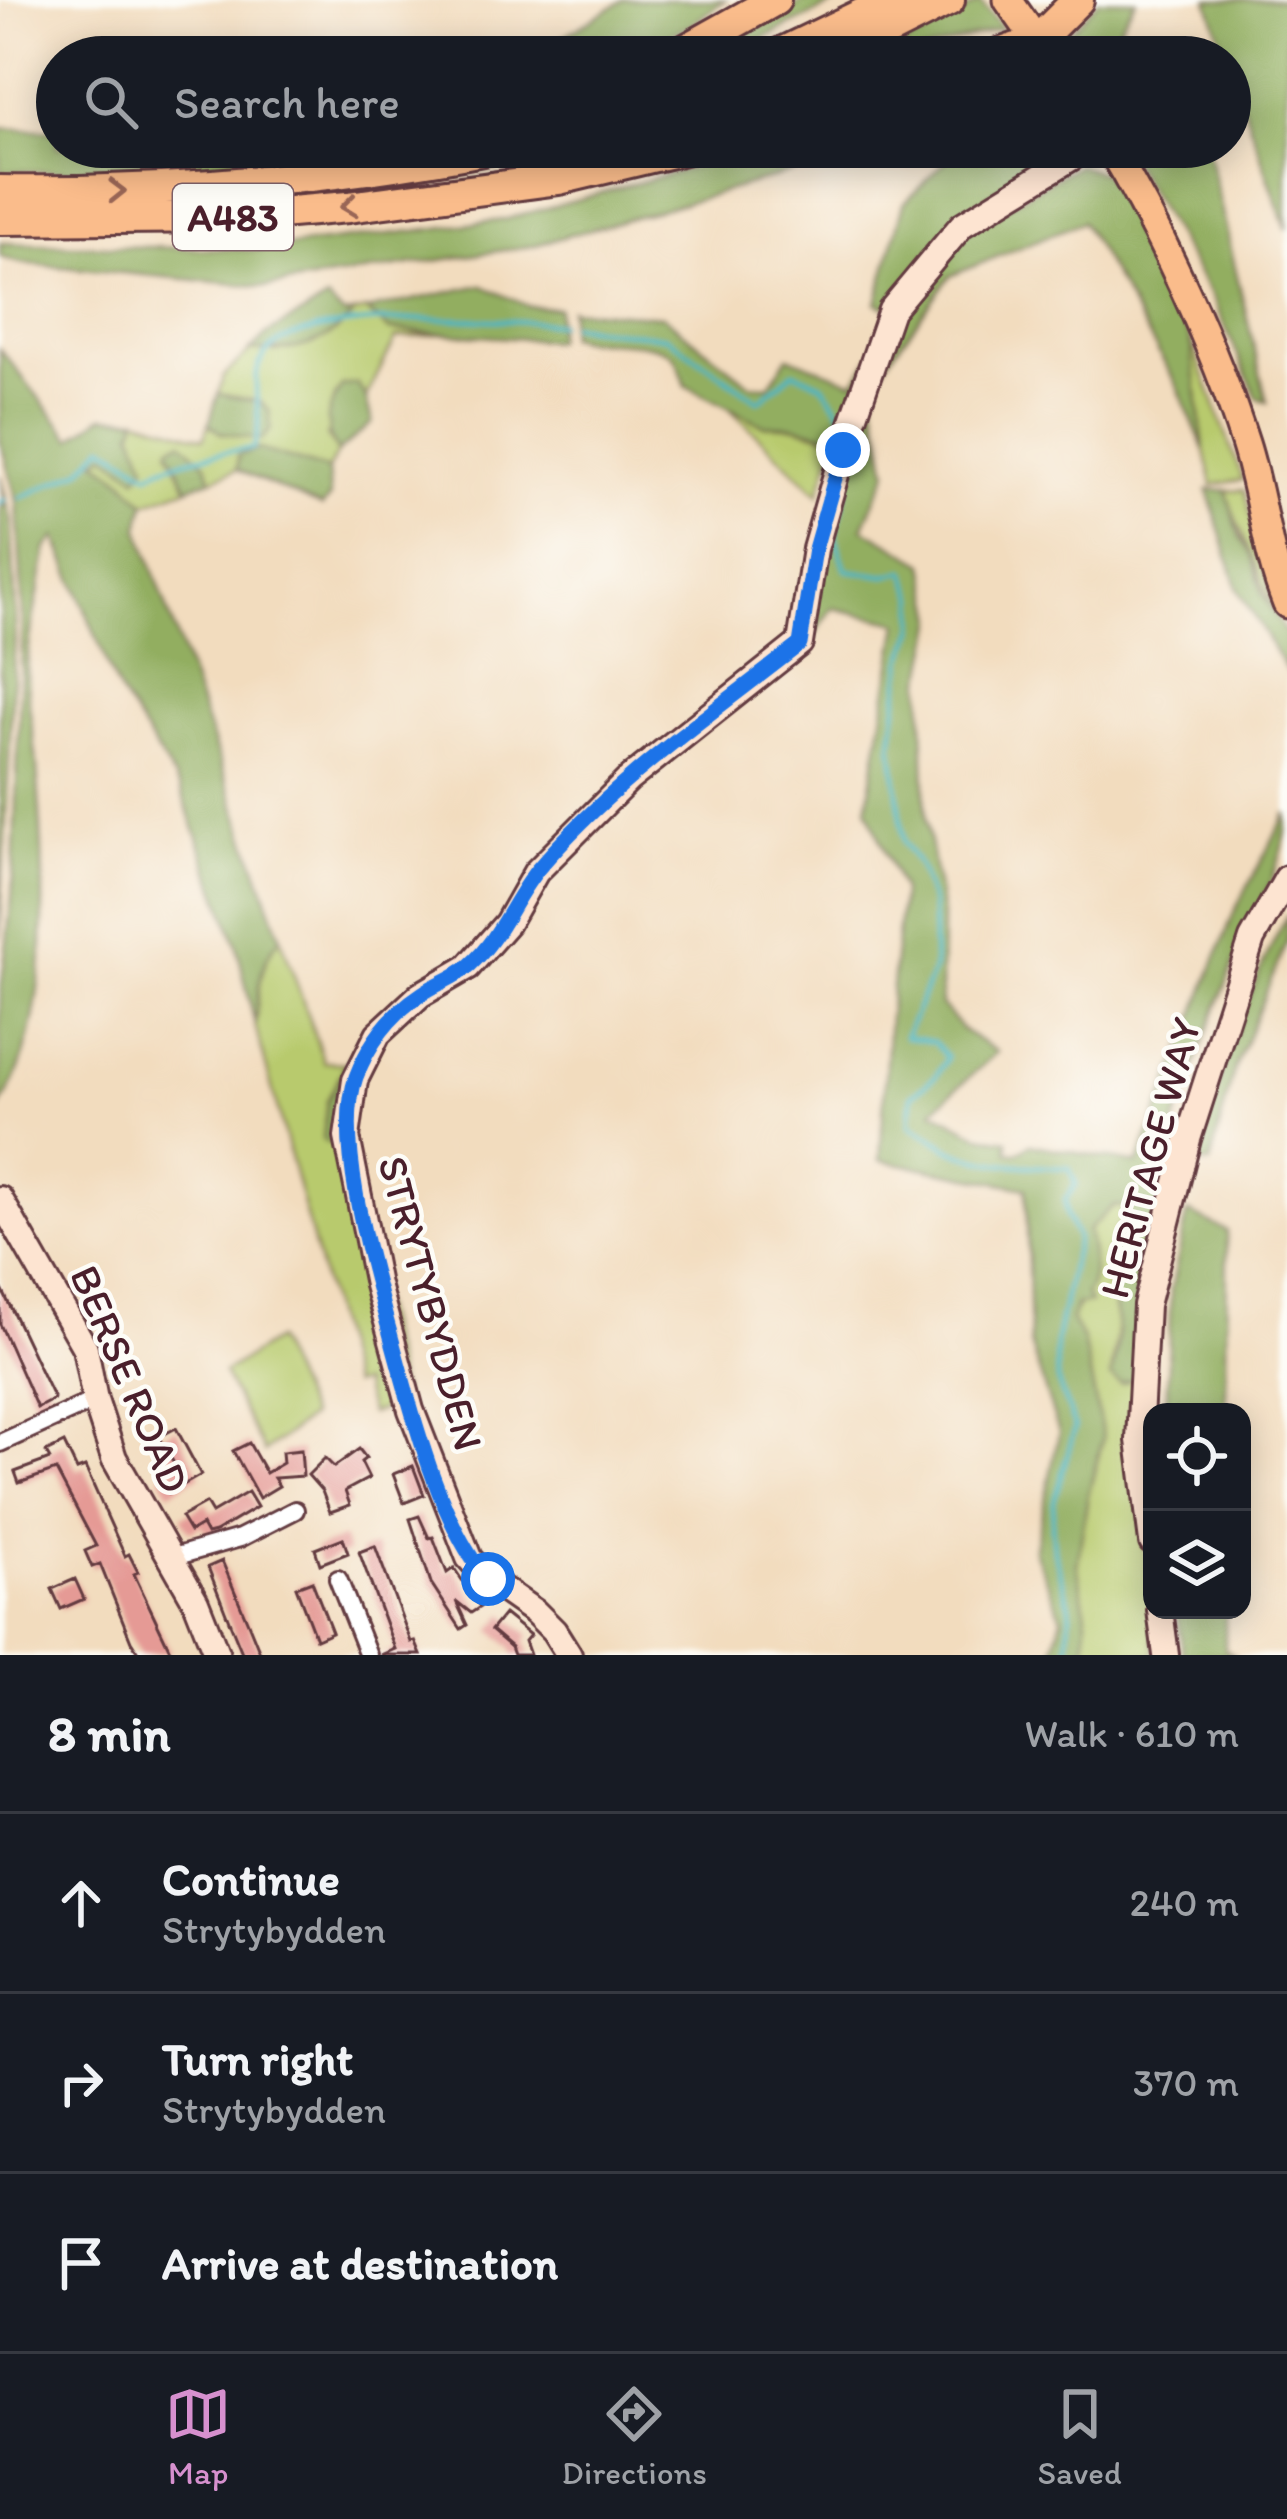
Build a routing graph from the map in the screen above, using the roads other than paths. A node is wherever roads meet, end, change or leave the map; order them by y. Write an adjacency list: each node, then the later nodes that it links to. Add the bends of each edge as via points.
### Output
1 (776, 0): 6 (highway)
2 (892, 0): 7 (highway)
3 (949, 0): 8 (highway)
4 (1078, 0): 10 (highway)
5 (1009, 2): 9 (main road)
6 (712, 36)
7 (817, 36)
8 (878, 36)
9 (1033, 36)
10 (1052, 36)
11 (386, 168): 17 (highway, A483, one-way to 11, via 189,189)
12 (533, 168): 16 (highway, A483)
13 (605, 168): 16 (highway)
14 (1054, 168): 31 (street, STRYTYBYDDEN, via 962,224 891,310 815,549 800,644 629,779 536,872 507,923 468,967 420,995 378,1034 355,1080 347,1137 411,1410 469,1558 536,1612)
15 (1122, 168): 19 (main road, via 1246,445)
16 (465, 189): 18 (highway, A483, one-way to 18, via 234,217)
17 (0, 191)
18 (0, 219)
19 (1287, 604)
20 (1287, 878): 25 (street, HERITAGE WAY, via 1252,939 1146,1305 1139,1440)
21 (0, 1199): 22 (street, BERSE ROAD, via 85,1348)
22 (95, 1400): 23 (street); 26 (street, BERSE ROAD, via 114,1458)
23 (0, 1443)
24 (295, 1510): 26 (street, via 240,1538)
25 (1148, 1511)
26 (170, 1558): 29 (street, BERSE ROAD)
27 (338, 1579): 30 (street)
28 (1161, 1619): 32 (street)
29 (217, 1655)
30 (368, 1655)
31 (569, 1655)
32 (1166, 1655)

